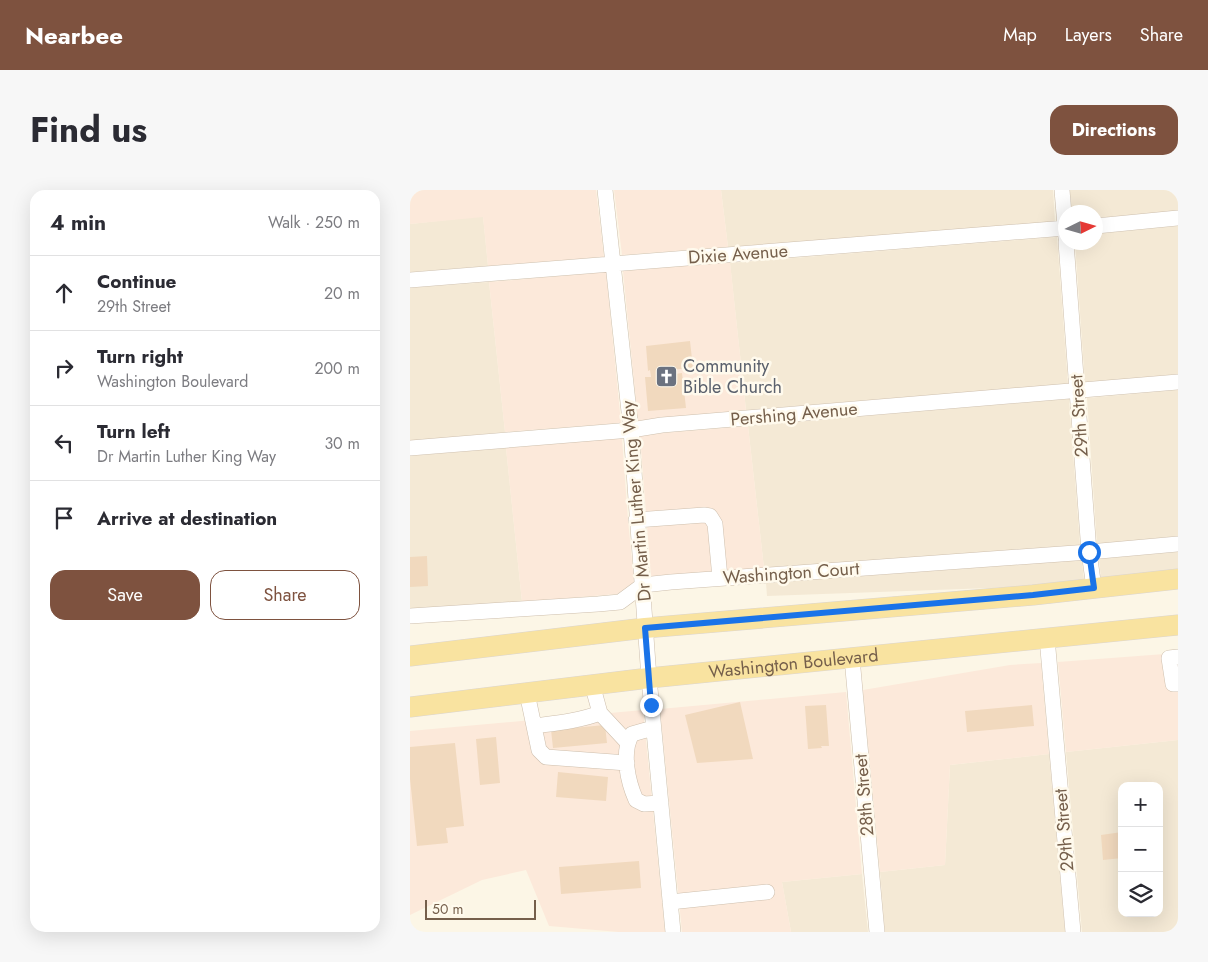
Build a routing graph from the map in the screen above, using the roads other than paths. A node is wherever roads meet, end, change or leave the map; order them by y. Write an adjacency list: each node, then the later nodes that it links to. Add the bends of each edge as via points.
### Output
1 (605, 190): 8 (street, Dr Martin Luther King Way)
2 (1062, 190): 3 (street, 29th Street)
3 (1063, 205)
4 (1178, 218): 5 (street)
5 (1103, 225)
6 (1058, 234): 8 (street, Dixie Avenue)
7 (1066, 250): 11 (street, 29th Street)
8 (614, 264): 9 (street, Dixie Avenue); 12 (street, Dr Martin Luther King Way)
9 (410, 280)
10 (1178, 382): 11 (street, Pershing Avenue)
11 (1077, 391): 12 (street, Pershing Avenue); 16 (street, 29th Street)
12 (631, 430): 13 (street, Pershing Avenue); 14 (street, Dr Martin Luther King Way)
13 (410, 448)
14 (636, 520): 17 (street, via 710,516 715,524); 19 (street, Dr Martin Luther King Way)
15 (1178, 544): 16 (street, Washington Court)
16 (1089, 552): 17 (street, Washington Court); 20 (street, 29th Street)
17 (720, 578): 19 (street, Washington Court)
18 (1178, 579): 20 (main road)
19 (643, 585): 21 (street, via 620,602); 22 (street, Dr Martin Luther King Way)
20 (1094, 588): 22 (main road)
21 (410, 616)
22 (645, 628): 25 (main road); 28 (street, Dr Martin Luther King Way)
23 (1178, 628): 24 (main road, Washington Boulevard)
24 (1047, 638): 27 (main road, Washington Boulevard); 43 (street, 29th Street)
25 (410, 656)
26 (1178, 657): 30 (street, via 1170,658 1173,684)
27 (852, 658): 28 (main road, Washington Boulevard); 42 (street, 28th Street)
28 (649, 678): 29 (main road, Washington Boulevard); 35 (street, Dr Martin Luther King Way)
29 (592, 684): 31 (main road, Washington Boulevard); 33 (street)
30 (1178, 684)
31 (527, 693): 32 (main road, Washington Boulevard); 34 (street)
32 (410, 707)
33 (600, 713): 34 (street, via 588,718); 36 (street)
34 (534, 726): 37 (street, via 539,750 546,757)
35 (653, 728): 36 (street, via 632,734); 38 (street, Dr Martin Luther King Way)
36 (627, 742): 37 (street)
37 (627, 763): 38 (street, via 636,800 644,804)
38 (660, 803): 40 (street, Dr Martin Luther King Way)
39 (768, 892): 40 (street)
40 (670, 902): 41 (street, Dr Martin Luther King Way)
41 (673, 932)
42 (877, 932)
43 (1074, 932)

